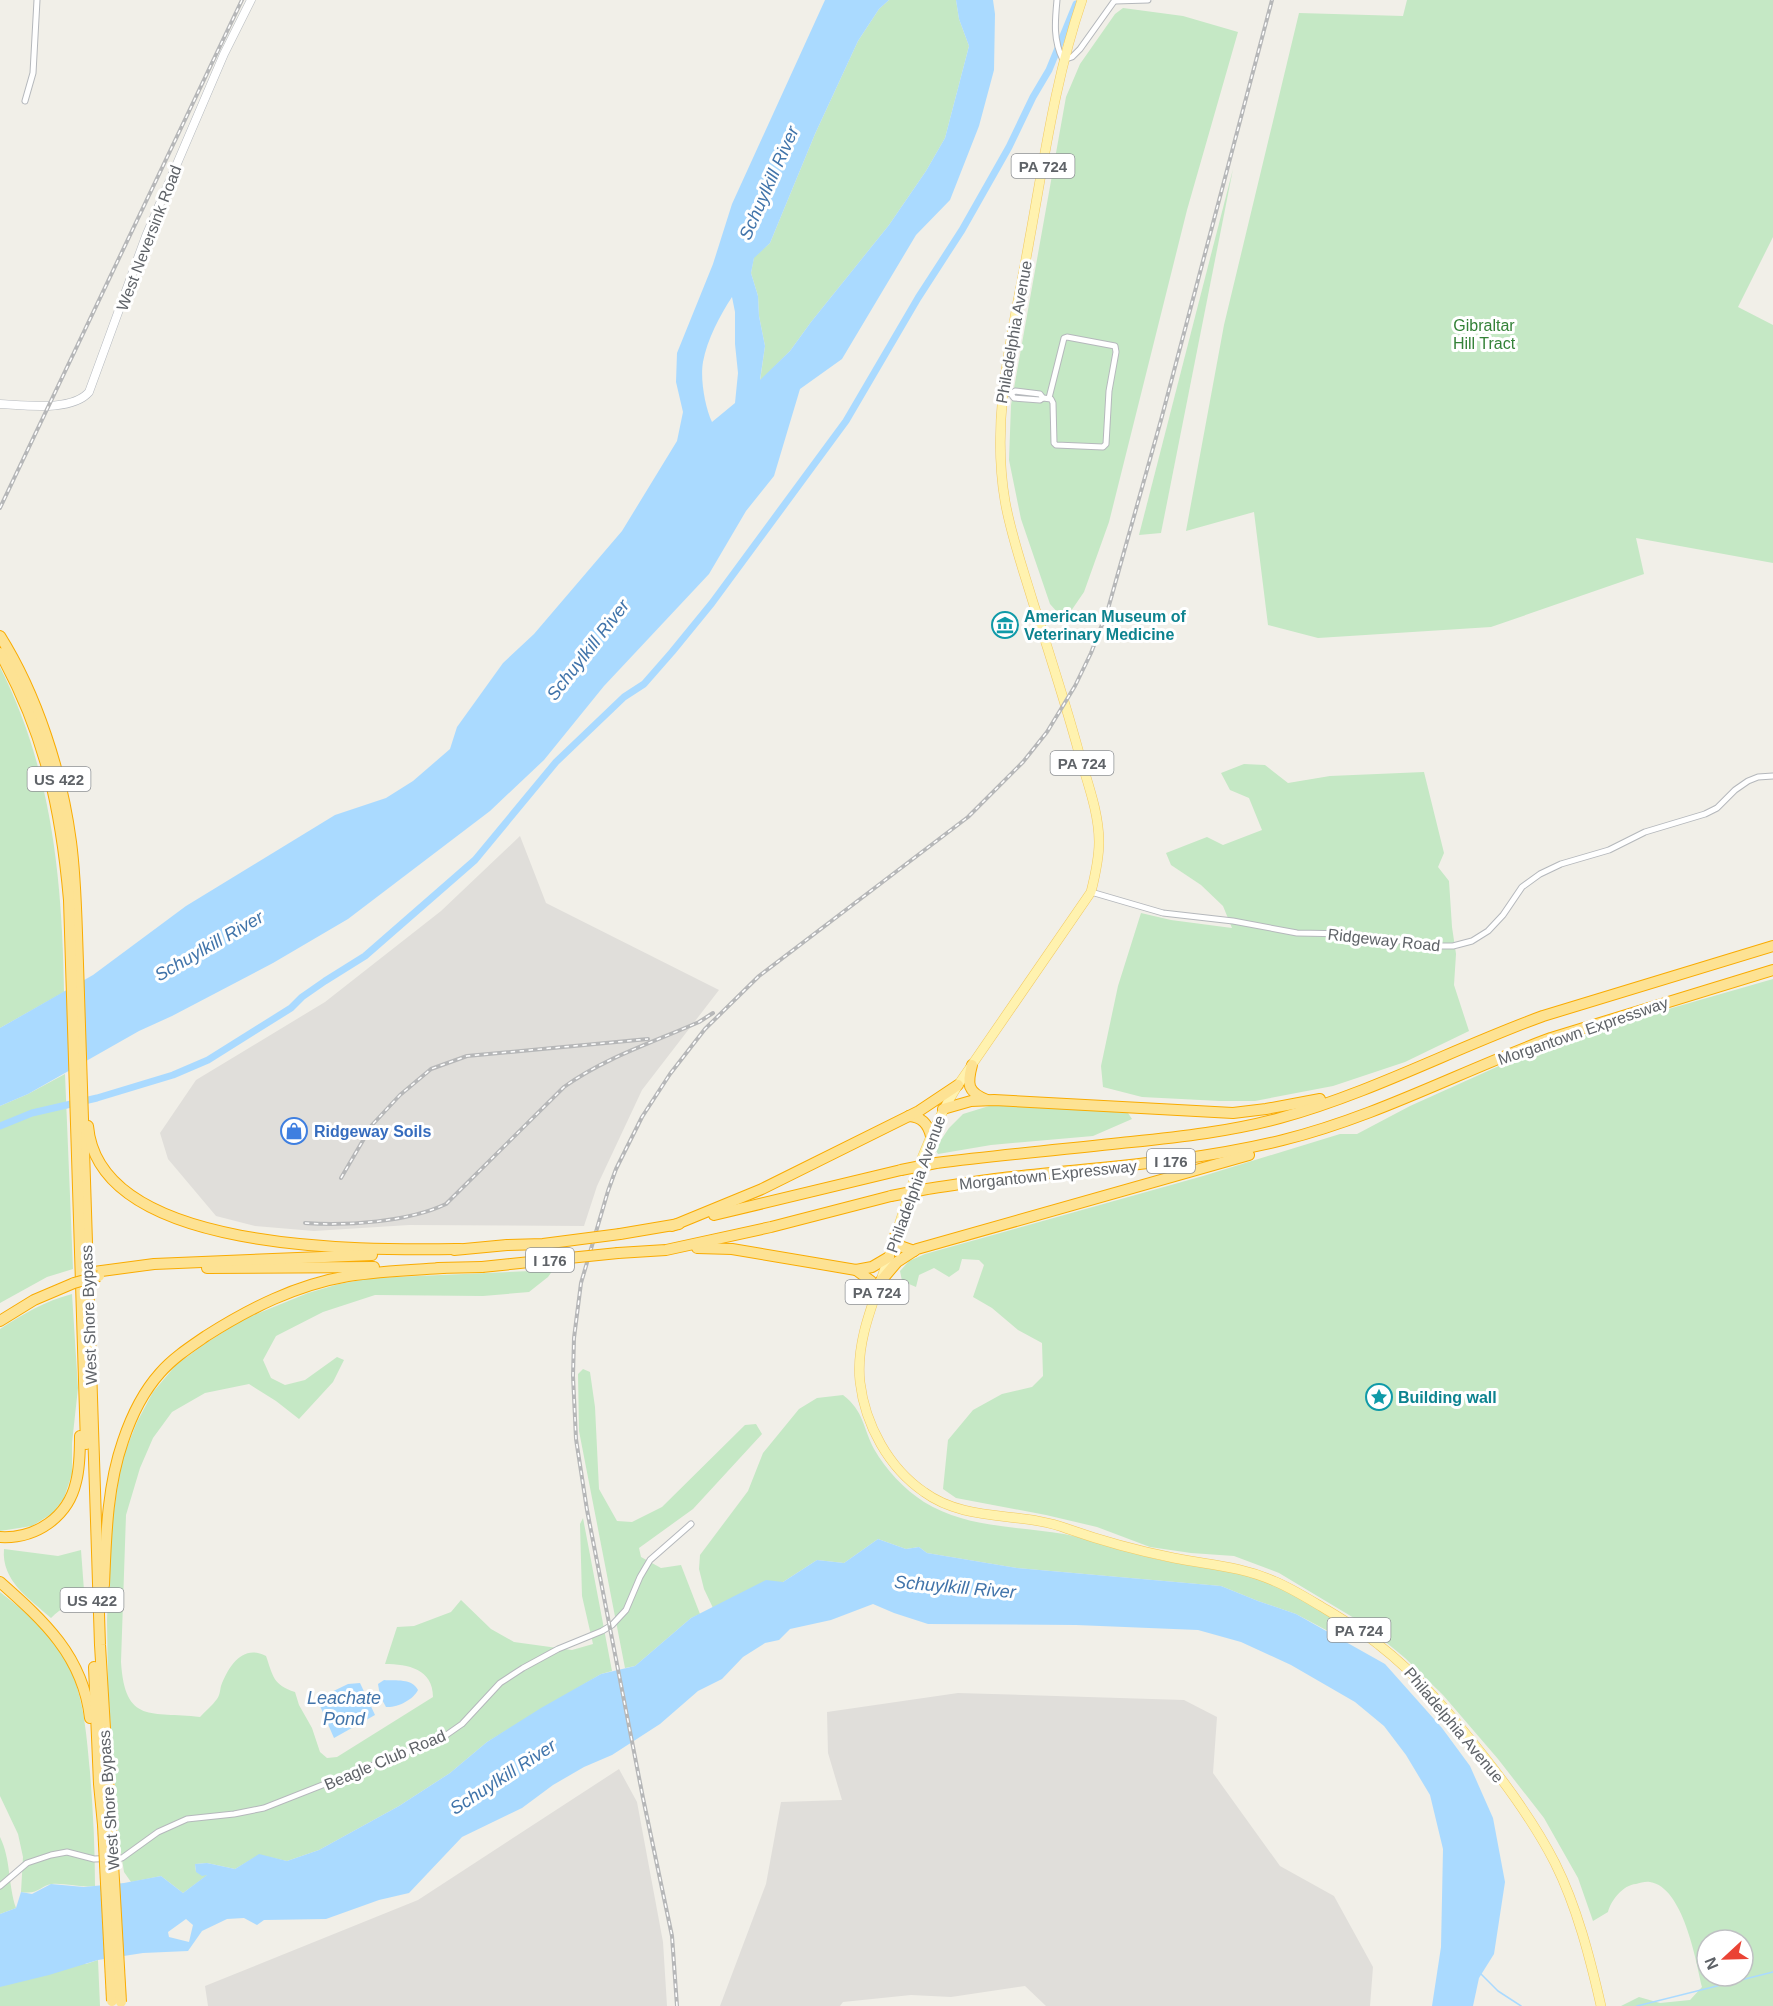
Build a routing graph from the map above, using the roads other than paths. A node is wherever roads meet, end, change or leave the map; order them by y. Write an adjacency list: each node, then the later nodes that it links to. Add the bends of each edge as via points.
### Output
1 (37, 0): 8 (street, via 33,73)
2 (251, 0): 11 (street, West Neversink Road, via 147,236 89,392 73,403)
3 (1057, 0): 7 (street, via 1055,39)
4 (1082, 0): 7 (main road, Philadelphia Avenue / PA 724)
5 (1148, 0): 6 (street)
6 (1115, 1): 7 (street, via 1080,49)
7 (1063, 60): 9 (main road, Philadelphia Avenue / PA 724, via 1010,334)
8 (25, 101)
9 (1007, 393): 10 (street, via 1014,398); 15 (main road, Philadelphia Avenue / PA 724, via 999,441 1007,514 1097,818 1099,853)
10 (1046, 398): 10 (street, via 1053,403 1056,445 1103,447 1114,346 1064,338)
11 (0, 404)
12 (0, 636): 16 (highway, West Shore Bypass / US 422, via 37,715 58,778 71,842)
13 (0, 653): 16 (highway, West Shore Bypass / US 422, via 32,723 57,804)
14 (1773, 776): 15 (street, Ridgeway Road, via 1748,781 1705,814 1546,870 1522,888 1488,931 1453,946 1352,934 1297,933 1163,913)
15 (1091, 892): 19 (main road, Philadelphia Avenue / PA 724)
16 (73, 935): 25 (highway, West Shore Bypass / US 422); 25 (highway, West Shore Bypass / US 422)
17 (1773, 946): 20 (highway, Morgantown Expressway / I 176, via 1543,1016)
18 (1773, 970): 22 (highway, Morgantown Expressway / I 176, via 1551,1038)
19 (972, 1065): 21 (main road, Philadelphia Avenue / PA 724); 23 (highway, via 970,1088)
20 (1398, 1075): 23 (highway, via 1310,1102 1233,1113); 28 (highway, Morgantown Expressway / I 176, bridge, via 1277,1119 1218,1131 936,1163)
21 (958, 1085): 24 (main road, Philadelphia Avenue / PA 724); 26 (highway)
22 (1407, 1098): 31 (highway, Morgantown Expressway / I 176, bridge, via 1285,1140 1222,1154 927,1189); 32 (highway, via 1328,1131)
23 (987, 1100): 24 (highway)
24 (943, 1109): 27 (main road, Philadelphia Avenue / PA 724)
25 (81, 1110): 30 (highway, via 106,1173 129,1195 167,1215 232,1234 301,1244 387,1250); 42 (highway, West Shore Bypass / US 422); 46 (highway, West Shore Bypass / US 422)
26 (909, 1116): 27 (highway, via 923,1120); 28 (highway, via 762,1190)
27 (931, 1136): 29 (main road, Philadelphia Avenue / PA 724)
28 (672, 1226): 30 (highway, Morgantown Expressway / I 176, bridge, via 543,1244)
29 (895, 1236): 32 (highway, via 903,1248); 33 (main road, Philadelphia Avenue / PA 724)
30 (460, 1249): 36 (highway, via 154,1264)
31 (666, 1250): 34 (highway, Morgantown Expressway / I 176, bridge); 35 (highway, via 732,1249)
32 (914, 1251): 38 (highway, via 897,1262)
33 (889, 1257): 35 (highway, via 872,1267); 38 (main road, Philadelphia Avenue / PA 724)
34 (443, 1268): 36 (highway, via 166,1269); 46 (highway, via 355,1275 296,1290 233,1319 183,1352 159,1374 128,1429 113,1479)
35 (856, 1270): 39 (highway, via 871,1281)
36 (96, 1274): 37 (highway, bridge)
37 (74, 1280): 40 (highway, via 32,1296); 41 (highway)
38 (880, 1282): 39 (main road, Philadelphia Avenue / PA 724)
39 (877, 1293): 50 (main road, Philadelphia Avenue / PA 724, via 861,1354 862,1392 883,1449 913,1483 956,1509 1045,1521 1158,1555 1224,1565 1258,1575 1314,1602 1376,1642 1457,1723 1535,1827 1566,1889)
40 (0, 1315)
41 (0, 1321)
42 (83, 1375): 44 (highway, via 80,1459 73,1494 58,1515 41,1529); 47 (highway, West Shore Bypass / US 422)
43 (690, 1524): 49 (street, Beagle Club Road, via 650,1560 627,1610 612,1625 558,1649 500,1683 448,1734 264,1808 187,1819 158,1832 122,1858 94,1859 67,1852 27,1863)
44 (0, 1537)
45 (0, 1582): 47 (highway, via 47,1625 73,1662 87,1699)
46 (100, 1645): 48 (highway, West Shore Bypass / US 422)
47 (99, 1784): 48 (highway, West Shore Bypass / US 422)
48 (107, 1827): 51 (highway, West Shore Bypass / US 422, bridge)
49 (0, 1886)
50 (1600, 2001)
51 (117, 2004)

